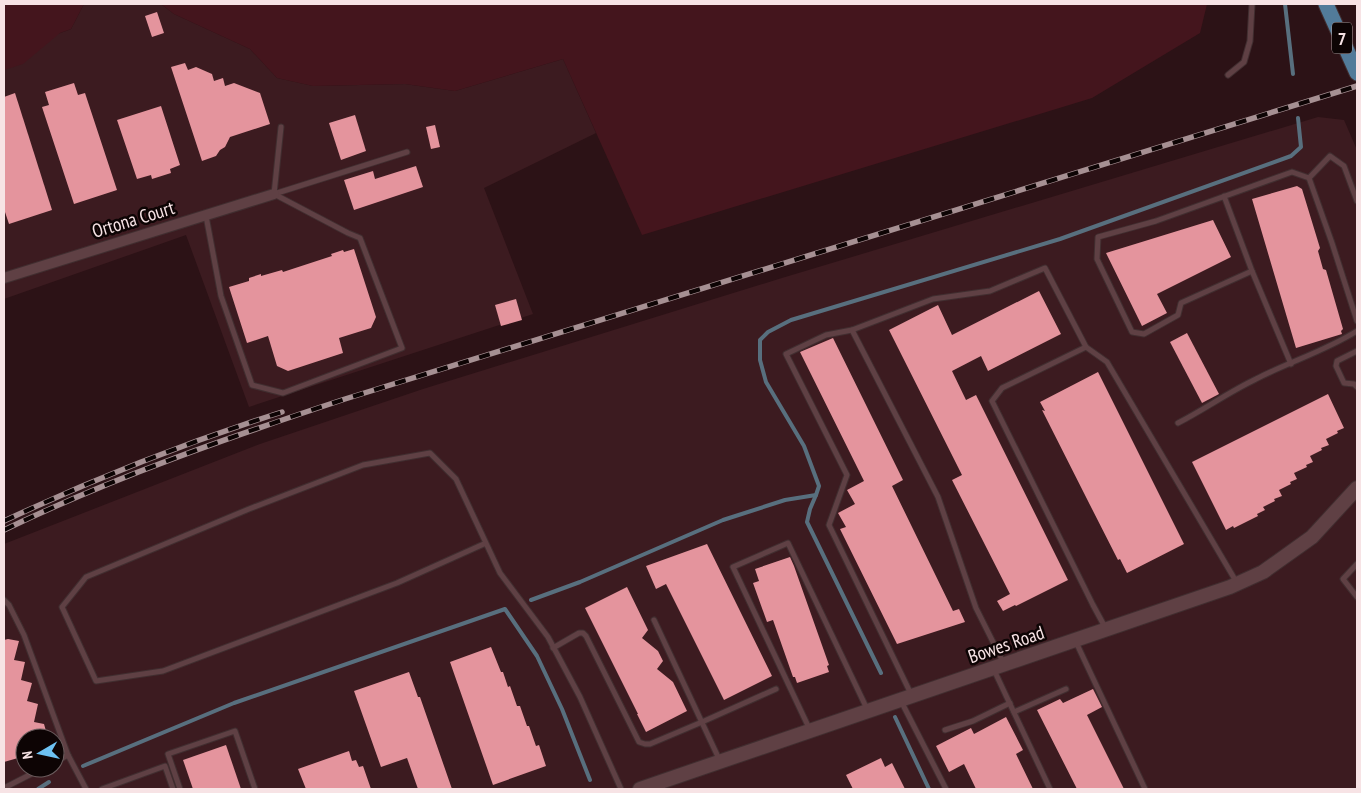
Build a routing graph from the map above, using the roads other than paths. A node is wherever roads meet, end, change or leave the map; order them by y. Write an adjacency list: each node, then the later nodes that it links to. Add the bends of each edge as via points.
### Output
1 (1252, 4): 4 (lane, via 1250,41 1244,62)
2 (1326, 4): 3 (main road, 7)
3 (1357, 73)
4 (1228, 75)
5 (281, 127): 8 (lane)
6 (406, 152): 8 (lane)
7 (1309, 178): 9 (lane, via 1292,172); 10 (lane, via 1330,156 1344,166); 14 (lane)
8 (274, 194): 11 (street, Ortona Court); 11 (lane, via 360,238 402,348 284,393 252,385 221,296)
9 (1224, 196): 12 (lane); 12 (lane, via 1156,221 1098,237 1097,259 1132,332 1144,334 1178,315 1181,303)
10 (1357, 201)
11 (206, 215): 13 (street, Ortona Court)
12 (1252, 271): 19 (lane)
13 (4, 278)
14 (1357, 321)
15 (852, 330): 17 (lane, via 934,299 990,291 1045,268); 32 (lane, via 938,498); 35 (lane, via 826,335 786,354 847,475 829,525)
16 (1357, 331): 19 (lane)
17 (1086, 347): 25 (lane, via 1107,362); 29 (lane, via 1002,388 992,401)
18 (1357, 351): 20 (lane, via 1337,361 1336,366 1344,383)
19 (1291, 364): 21 (lane, via 1255,379)
20 (1357, 387)
21 (1178, 423)
22 (1357, 488): 25 (street, Bowes Road, via 1312,537 1263,572)
23 (486, 543): 23 (lane, via 456,479 430,453 363,465 86,577 62,607 96,681 144,674 163,671 397,583); 31 (lane, via 500,573)
24 (1357, 564): 26 (lane, via 1343,579)
25 (1237, 584): 29 (street, Bowes Road)
26 (1357, 597)
27 (4, 600): 42 (lane, via 24,634)
28 (654, 620): 39 (lane)
29 (1106, 630): 30 (street, Bowes Road)
30 (1075, 640): 32 (street, Bowes Road); 56 (lane)
31 (553, 648): 39 (lane, via 580,634 586,636 639,742 650,744); 52 (lane, via 580,697)
32 (999, 666): 35 (street, Bowes Road); 36 (lane)
33 (776, 689): 39 (lane)
34 (1066, 689): 38 (lane)
35 (906, 698): 37 (street, Bowes Road); 54 (lane)
36 (1010, 703): 38 (lane); 40 (lane)
37 (868, 711): 41 (street, Bowes Road); 41 (lane, via 788,543 733,567)
38 (1014, 712): 55 (lane)
39 (702, 722): 44 (lane)
40 (945, 730)
41 (811, 731): 44 (street, Bowes Road)
42 (68, 755): 43 (lane); 47 (lane)
43 (65, 757)
44 (720, 762): 53 (street, Bowes Road)
45 (24, 778): 46 (lane)
46 (4, 788)
47 (86, 789)
48 (102, 789): 49 (lane, via 165,766)
49 (173, 789)
50 (180, 789): 51 (lane, via 168,754 234,731)
51 (255, 789)
52 (621, 789)
53 (640, 789)
54 (946, 789)
55 (1050, 789)
56 (1146, 789)

